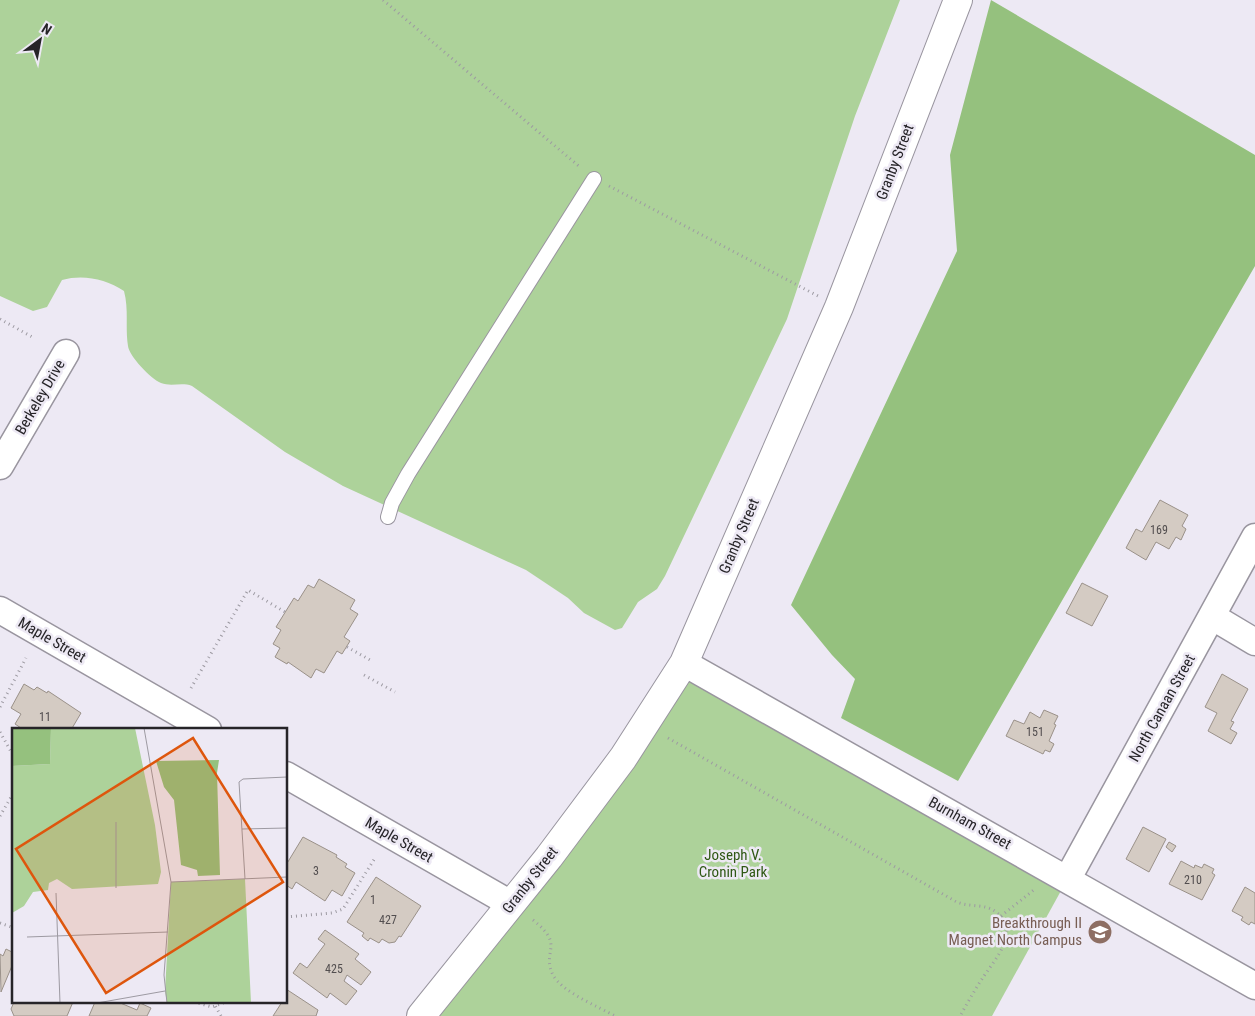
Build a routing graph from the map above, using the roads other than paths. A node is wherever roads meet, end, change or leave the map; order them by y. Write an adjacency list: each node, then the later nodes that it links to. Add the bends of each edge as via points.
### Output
1 (958, 0): 10 (main road, Granby Street, via 838,307)
2 (594, 178): 5 (lane, via 408,474)
3 (66, 353): 4 (street, Berkeley Drive)
4 (0, 466)
5 (388, 517)
6 (1255, 537): 8 (street, North Canaan Street)
7 (0, 610): 11 (street, Maple Street)
8 (1213, 618): 9 (street); 13 (street, North Canaan Street)
9 (1255, 642)
10 (684, 663): 13 (street, Burnham Street); 14 (main road, Granby Street, via 623,758)
11 (205, 728)
12 (288, 776): 14 (street, Maple Street)
13 (1068, 878): 15 (street, Burnham Street)
14 (511, 904): 16 (main road, Granby Street)
15 (1255, 986)
16 (422, 1016)

